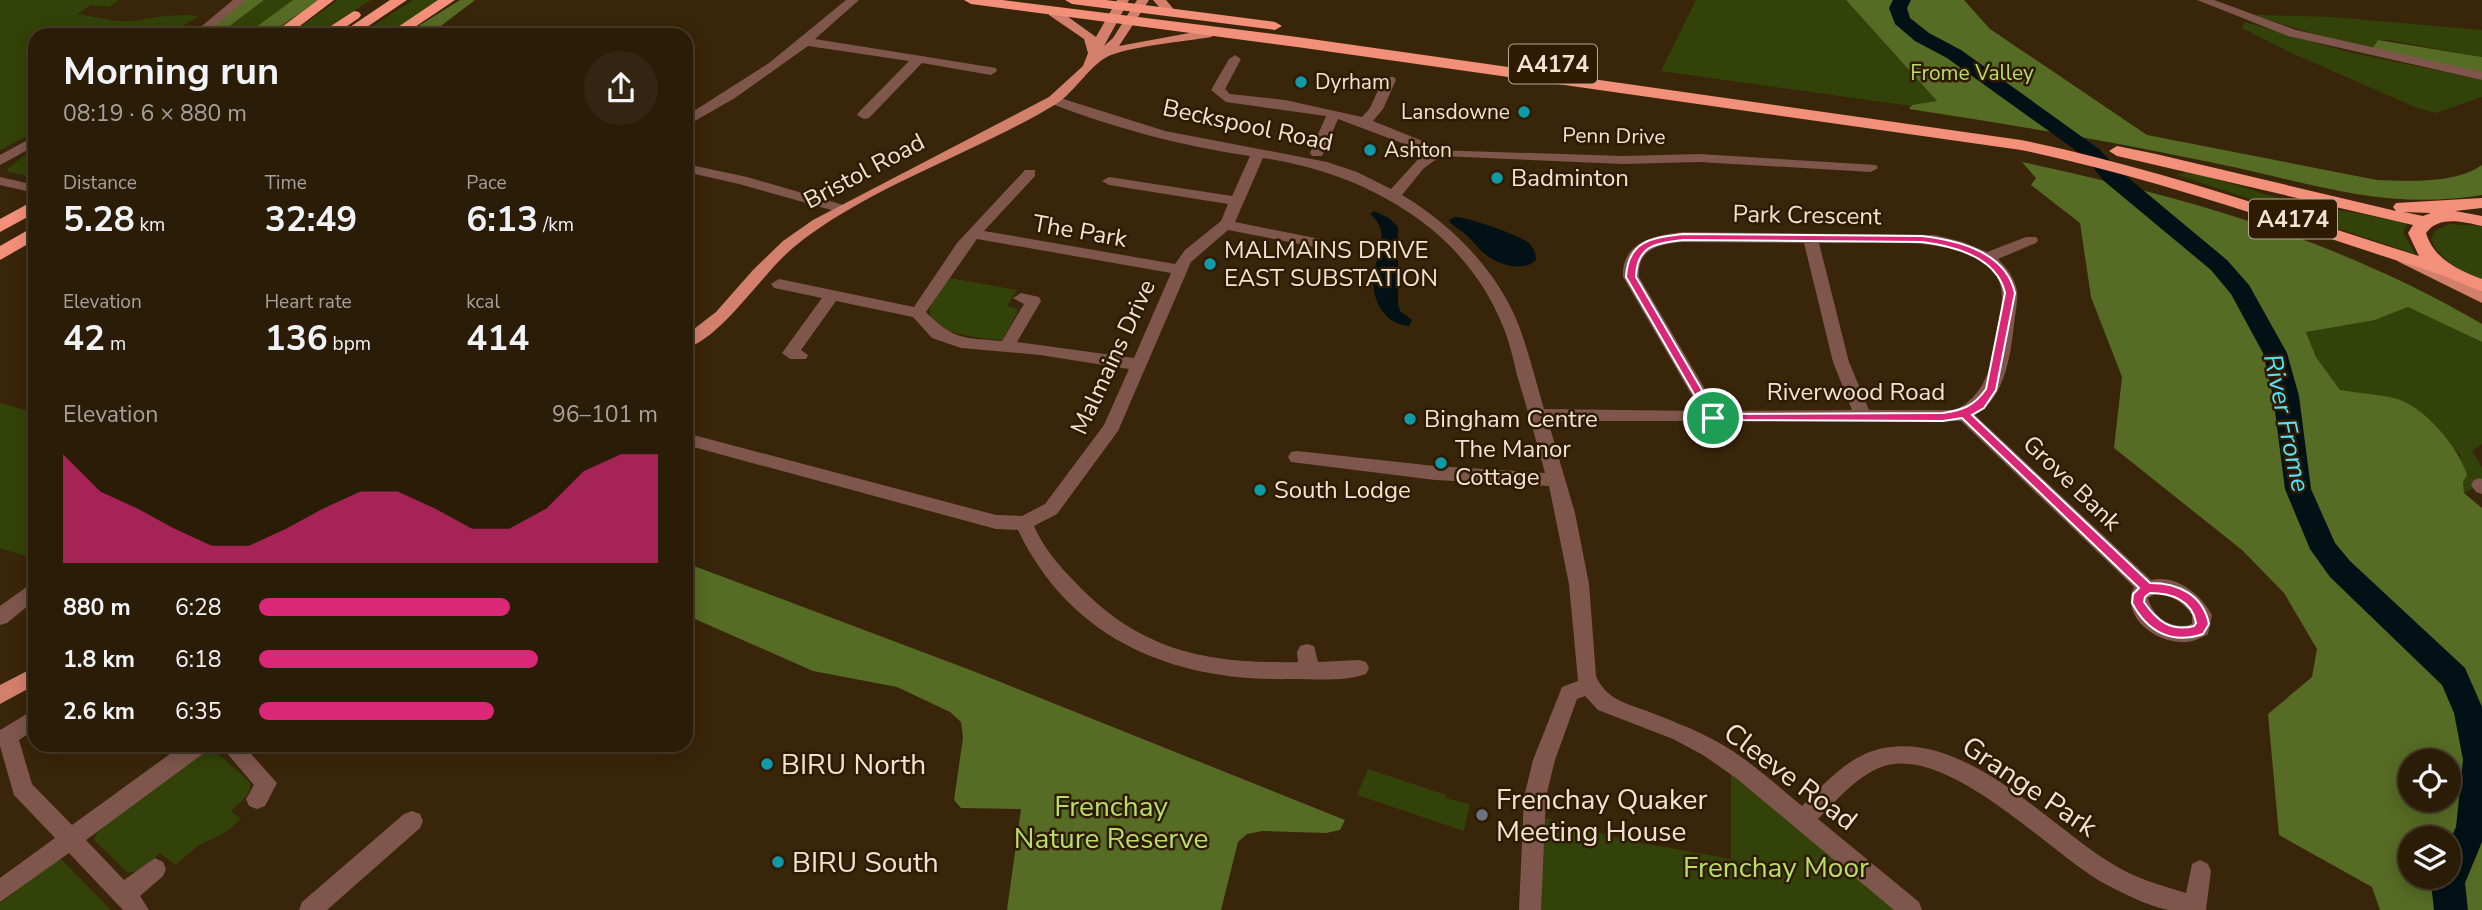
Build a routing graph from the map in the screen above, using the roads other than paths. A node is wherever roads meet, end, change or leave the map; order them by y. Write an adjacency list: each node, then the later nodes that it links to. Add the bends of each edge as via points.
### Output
1 (240, 0): 16 (street)
2 (327, 0): 17 (highway)
3 (378, 0): 18 (highway)
4 (400, 0): 19 (highway)
5 (449, 0): 20 (highway)
6 (853, 0): 22 (street)
7 (971, 0): 13 (highway, A4174)
8 (1021, 0): 12 (highway)
9 (1072, 0): 12 (highway, A4174)
10 (1159, 0): 15 (main road)
11 (2203, 0): 28 (street, via 2292,33)
12 (1118, 10): 13 (highway, A4174); 14 (highway, A4174); 24 (main road)
13 (1053, 12): 24 (main road, via 1090,37)
14 (1137, 12): 15 (highway, A4174); 21 (highway, A4174); 23 (highway, A4174); 24 (main road, Bristol Road)
15 (1170, 12): 46 (highway, A4174, via 1967,125 2199,168)
16 (206, 28)
17 (288, 28)
18 (335, 28)
19 (356, 28)
20 (404, 28)
21 (1211, 33): 23 (highway, A4174); 24 (main road)
22 (808, 42): 25 (street); 33 (street)
23 (1297, 43): 66 (highway, A4174, via 1987,139 2101,161 2194,186)
24 (1100, 52): 30 (main road, Bristol Road)
25 (919, 58): 27 (street); 31 (street, via 870,117)
26 (1235, 59): 32 (street, via 1218,90 1226,97)
27 (991, 71)
28 (2482, 76)
29 (1389, 80): 34 (street)
30 (1054, 100): 36 (street, Beckspool Road, via 1146,130); 50 (main road, Bristol Road)
31 (848, 111)
32 (1334, 113): 34 (street); 37 (street)
33 (693, 118)
34 (1365, 122): 38 (street, via 1420,145)
35 (28, 144): 39 (street)
36 (1258, 153): 47 (street, Beckspool Road, via 1323,165); 48 (street, Malmains Drive)
37 (1316, 153)
38 (1430, 155): 40 (street, Penn Drive, via 1462,151 1623,160 1699,158 1856,171); 47 (street)
39 (0, 161)
40 (1871, 168)
41 (693, 170): 50 (street)
42 (1030, 173): 58 (street)
43 (0, 181): 45 (street)
44 (1109, 181): 48 (street)
45 (28, 187)
46 (2293, 191): 49 (highway, A4174, via 2401,207); 55 (highway, A4174)
47 (1392, 196): 82 (street, Beckspool Road, via 1442,229 1480,270 1503,305)
48 (1237, 201): 56 (street, Malmains Drive)
49 (2482, 204): 53 (highway, A4174)
50 (842, 209): 77 (main road, Bristol Road, via 788,244 722,316)
51 (28, 213): 57 (highway)
52 (28, 216): 62 (highway)
53 (2450, 216): 54 (highway, A4174); 55 (highway, A4174)
54 (2482, 220)
55 (2424, 222): 70 (highway, A4174, via 2417,233 2421,248)
56 (1226, 225): 63 (street); 69 (street, Malmains Drive, via 1189,253)
57 (0, 227)
58 (974, 234): 69 (street, The Park); 76 (street)
59 (28, 236): 65 (highway)
60 (1810, 238): 67 (street, Park Crescent, via 1930,239); 83 (street, via 1841,362); 84 (street, Park Crescent, via 1669,238 1647,244 1634,256 1633,280)
61 (2031, 240): 67 (street)
62 (0, 241)
63 (1320, 243)
64 (28, 248): 68 (highway)
65 (0, 254)
66 (2392, 254): 70 (highway, A4174); 75 (main road)
67 (1986, 258): 81 (street, Park Crescent, via 2002,274 2010,293 1991,390 1980,405)
68 (0, 264)
69 (1180, 270): 80 (street, Malmains Drive)
70 (2451, 272): 72 (highway, A4174)
71 (779, 284): 73 (street)
72 (2478, 285)
73 (833, 295): 76 (street); 79 (street, via 790,353)
74 (1021, 298): 78 (street, via 1033,300)
75 (2482, 298)
76 (918, 313): 78 (street, via 932,330 953,341)
77 (693, 338)
78 (1006, 347): 80 (street)
79 (800, 355)
80 (1139, 365): 88 (street, Malmains Drive, via 1112,427 1090,460 1051,509)
81 (1964, 414): 83 (street, Riverwood Road); 89 (street, Grove Bank)
82 (1538, 415): 84 (street, Riverwood Road); 87 (street, Beckspool Road)
83 (1863, 417): 84 (street, Riverwood Road)
84 (1713, 418)
85 (693, 441): 88 (street, via 996,522)
86 (1297, 457): 87 (street, via 1435,473)
87 (1556, 480): 94 (street, Beckspool Road, via 1578,584)
88 (1024, 523): 92 (street, via 1031,541 1077,600 1129,640 1163,656 1256,672 1308,662)
89 (2147, 588)
90 (28, 595): 91 (street)
91 (0, 617)
92 (1359, 668)
93 (28, 679): 95 (main road)
94 (1589, 686): 100 (street, Cleeve Road, via 1605,704 1710,748); 109 (street, via 1569,693 1544,760 1535,797)
95 (0, 695)
96 (28, 723): 102 (street, via 7,737 22,788)
97 (189, 752): 102 (street)
98 (237, 752): 99 (street, via 266,783)
99 (257, 799)
100 (1803, 819): 107 (street, Grange Park, via 1859,767 1898,754 1930,758 1963,771 2102,871); 110 (street, Cleeve Road)
101 (412, 821): 108 (street, via 382,836)
102 (70, 840): 105 (street); 106 (street)
103 (155, 869): 106 (street)
104 (2200, 871): 107 (street, Grange Park)
105 (0, 891)
106 (130, 902)
107 (2195, 909)
108 (310, 910)
109 (1530, 910)
110 (1911, 910)

